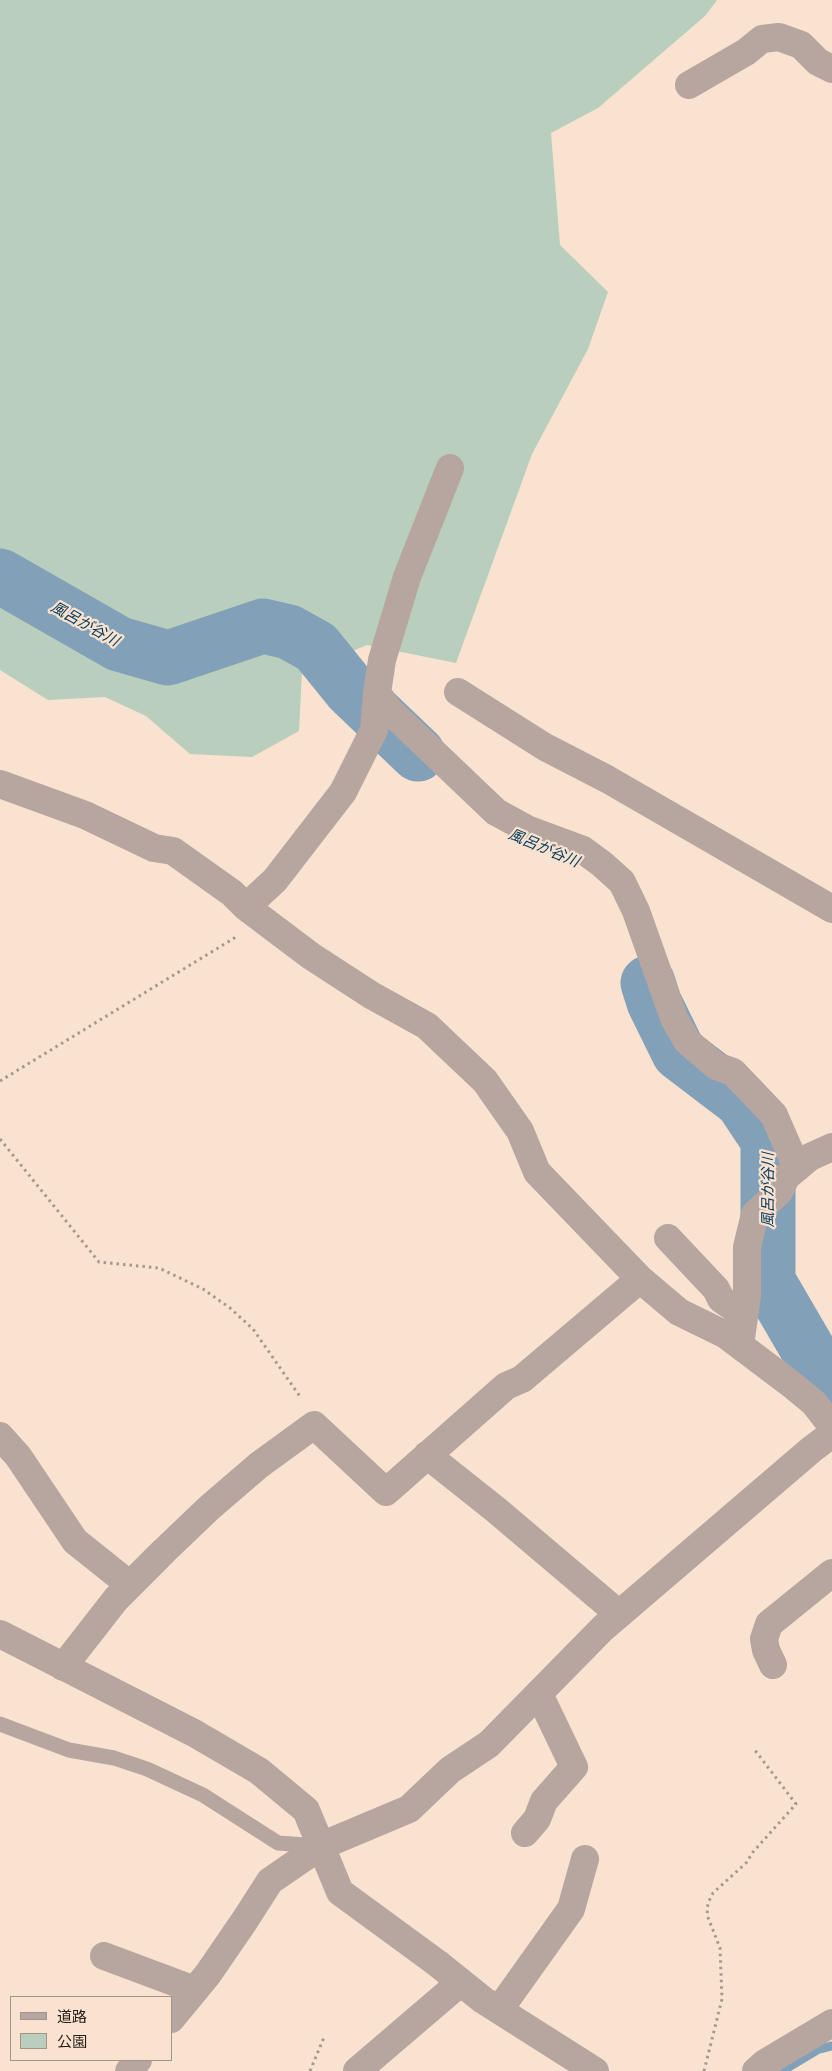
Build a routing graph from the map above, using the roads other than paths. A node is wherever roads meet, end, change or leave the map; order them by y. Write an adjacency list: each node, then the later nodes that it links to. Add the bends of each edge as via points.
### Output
1 (832, 69): 2 (street, via 818,62 801,45 779,37 762,39)
2 (690, 85)
3 (450, 468): 4 (street, via 407,577 382,660)
4 (377, 692): 8 (street, via 374,730 343,792); 10 (street, via 389,710 496,812 529,830 583,850 622,882 636,911 674,1018 687,1041 716,1066 733,1072 774,1114)
5 (458, 692): 7 (street, via 545,747 607,779)
6 (0, 784): 8 (street, via 85,815 154,848 173,851)
7 (832, 909)
8 (253, 912): 12 (street, via 311,956 427,1026 450,1046 485,1082 520,1131 538,1172)
9 (832, 1147): 10 (street, via 810,1157)
10 (797, 1168): 13 (street, via 786,1177 779,1192 754,1214 747,1247)
11 (668, 1238): 13 (street, via 716,1289 721,1299)
12 (640, 1279): 14 (street, via 678,1312); 18 (street, via 522,1379 506,1386)
13 (744, 1315): 14 (street)
14 (740, 1345): 15 (street, via 814,1403)
15 (832, 1426)
16 (832, 1434): 21 (street)
17 (0, 1436): 20 (street, via 18,1456 75,1541)
18 (427, 1455): 20 (street, via 386,1492 314,1425 259,1465 209,1508); 21 (street)
19 (832, 1573): 23 (street, via 769,1624 764,1638)
20 (130, 1586): 24 (street, via 116,1599)
21 (619, 1614): 25 (street)
22 (0, 1634): 24 (street)
23 (772, 1665)
24 (63, 1667): 28 (street, via 194,1733 259,1770 306,1810)
25 (539, 1694): 27 (street, via 574,1767 544,1801 538,1819); 28 (street, via 489,1744 450,1770 409,1809)
26 (0, 1724): 28 (lane, via 69,1750 114,1758 147,1769 203,1795 278,1843)
27 (525, 1833)
28 (321, 1846): 31 (street, via 340,1892); 32 (street, via 270,1881)
29 (585, 1859): 33 (street, via 571,1909)
30 (104, 1956): 32 (street)
31 (461, 1982): 33 (street); 38 (street)
32 (195, 1990): 34 (street)
33 (498, 2010): 39 (street)
34 (172, 2018)
35 (832, 2023): 40 (street)
36 (137, 2061): 37 (street)
37 (129, 2071)
38 (357, 2071)
39 (595, 2071)
40 (756, 2071)

